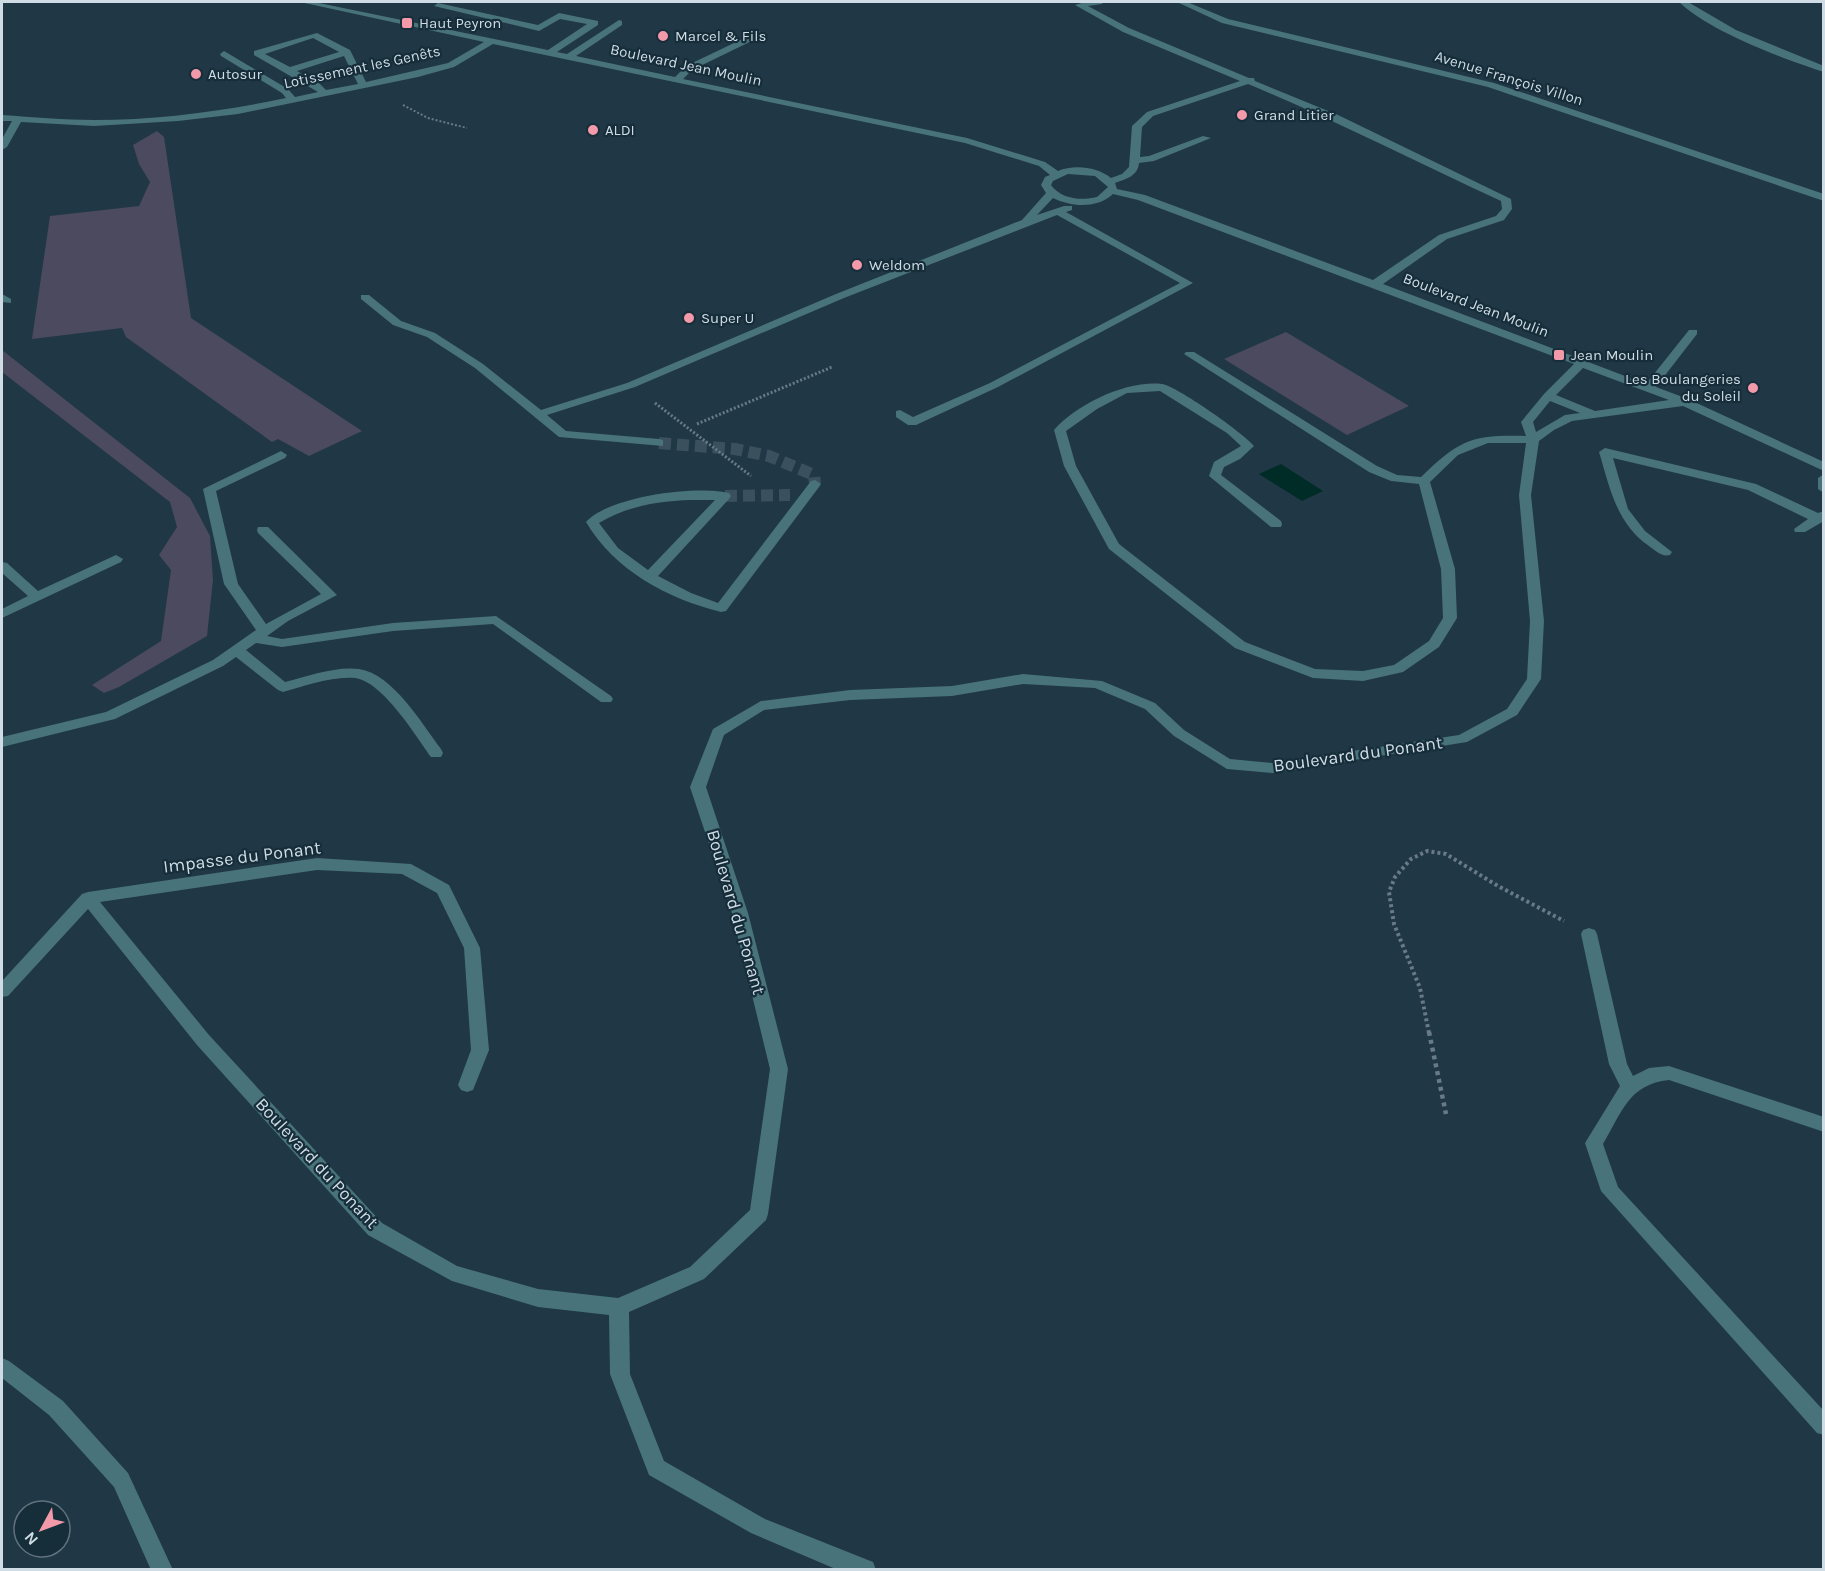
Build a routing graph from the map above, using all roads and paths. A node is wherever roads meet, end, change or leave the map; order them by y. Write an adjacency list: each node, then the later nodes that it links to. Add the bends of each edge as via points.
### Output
1 (304, 2): 9 (street, Boulevard Jean Moulin)
2 (1099, 2): 5 (street)
3 (1181, 2): 31 (street, Avenue François Villon, via 1225,21 1491,85)
4 (1683, 2): 14 (street, via 1749,39)
5 (1076, 3): 17 (street, via 1126,30)
6 (438, 6): 11 (street, via 539,28 559,16 596,23)
7 (619, 23): 13 (street)
8 (759, 34): 16 (street, via 689,68)
9 (493, 41): 11 (street, Boulevard Jean Moulin); 18 (street, Lotissement les Genêts, via 451,65)
10 (347, 52): 15 (street); 15 (street, via 315,35 257,53); 19 (street)
11 (550, 53): 13 (street, Boulevard Jean Moulin)
12 (224, 54): 21 (street)
13 (568, 57): 16 (street, Boulevard Jean Moulin)
14 (1824, 69)
15 (288, 71): 20 (street)
16 (677, 80): 28 (street, Boulevard Jean Moulin, via 967,141 1042,164)
17 (1251, 80): 27 (street, via 1150,114 1137,126); 35 (street, via 1506,199 1507,209 1500,218 1443,237)
18 (375, 83): 19 (street, Lotissement les Genêts); 24 (path, via 380,92 428,118)
19 (363, 85): 20 (street, Lotissement les Genêts, via 343,94)
20 (324, 93): 21 (street, Lotissement les Genêts)
21 (293, 99): 23 (street, Lotissement les Genêts, via 178,118 94,123)
22 (2, 118): 23 (street, Lotissement les Genêts)
23 (17, 120): 26 (street)
24 (467, 128)
25 (1206, 138): 27 (street, via 1151,159)
26 (2, 147)
27 (1135, 160): 29 (street, via 1134,168)
28 (1056, 174): 29 (street, Boulevard Jean Moulin, via 1097,173); 30 (street, via 1046,184)
29 (1111, 186): 32 (street, via 1104,197); 35 (street, Boulevard Jean Moulin)
30 (1053, 193): 32 (street); 34 (street)
31 (1824, 198)
32 (1081, 201): 33 (street)
33 (1059, 212): 34 (street); 46 (street, via 1188,283 986,389 912,422)
34 (1026, 222): 41 (street)
35 (1375, 284): 39 (street, Boulevard Jean Moulin)
36 (365, 297): 45 (street, via 397,323 431,335 479,366)
37 (1693, 332): 42 (street)
38 (1190, 354): 55 (street, via 1373,469 1395,478)
39 (1581, 363): 42 (street, Boulevard Jean Moulin); 43 (street, Boulevard du Ponant)
40 (832, 367): 48 (path)
41 (631, 384): 45 (street); 53 (path)
42 (1648, 389): 44 (street, Boulevard Jean Moulin)
43 (1548, 396): 47 (street); 49 (street, Boulevard du Ponant, via 1527,423)
44 (1684, 402): 47 (street); 52 (street, Boulevard Jean Moulin)
45 (540, 414): 50 (street, via 563,434)
46 (900, 414)
47 (1595, 415): 49 (street, via 1569,418)
48 (697, 424)
49 (1533, 440): 55 (street, via 1486,439 1454,452); 80 (street, Boulevard du Ponant, via 1525,495 1537,621 1534,679 1512,712 1462,740 1273,768 1227,764 1179,733 1150,706 1129,697 1097,684 1023,679 952,691 850,694 762,706 718,732 698,787 740,913 778,1069 759,1214 697,1273)
50 (659, 443)
51 (281, 455): 68 (street, via 209,489 231,584)
52 (1824, 467)
53 (751, 476)
54 (1824, 478): 56 (street)
55 (1424, 481): 59 (street, via 1448,569 1450,618 1434,644 1398,669 1363,676 1313,673 1240,645 1114,546 1070,466 1060,430 1093,406 1125,390 1162,387 1231,429 1248,446 1218,465 1215,476)
56 (1824, 489)
57 (790, 495): 65 (street, via 812,490 721,608 695,601)
58 (1820, 516): 60 (street); 62 (street, via 1752,487 1605,452 1622,509 1640,534)
59 (1276, 524)
60 (1800, 529)
61 (262, 530): 68 (street, via 330,595)
62 (1665, 552)
63 (117, 559): 66 (street)
64 (2, 566): 66 (street)
65 (650, 576): 65 (street, via 598,535 592,522 606,513 674,495 725,496)
66 (37, 597): 67 (street)
67 (2, 615)
68 (259, 634): 69 (street); 70 (street, via 282,643 393,627 495,620)
69 (236, 650): 71 (street, via 218,663 110,716); 72 (street, via 283,687 360,674 387,689)
70 (606, 699)
71 (2, 742)
72 (436, 753)
73 (88, 898): 75 (street); 76 (street, Impasse du Ponant, via 317,864 405,868 443,889 472,948 480,1050); 80 (street, Boulevard du Ponant, via 203,1040 375,1229 452,1273 538,1298)
74 (1589, 934): 77 (street, via 1618,1064); 78 (path, via 1497,886 1446,854 1427,851 1411,859 1395,877 1389,892 1394,924 1420,988)
75 (2, 991)
76 (467, 1084)
77 (1629, 1086): 79 (street, via 1649,1075 1669,1073); 82 (street, via 1594,1143 1610,1191)
78 (1446, 1114)
79 (1824, 1125)
80 (619, 1307): 84 (street, via 620,1374 656,1468 758,1526)
81 (2, 1367): 83 (street, via 56,1408 121,1480)
82 (1824, 1426)
83 (162, 1569)
84 (865, 1569)

